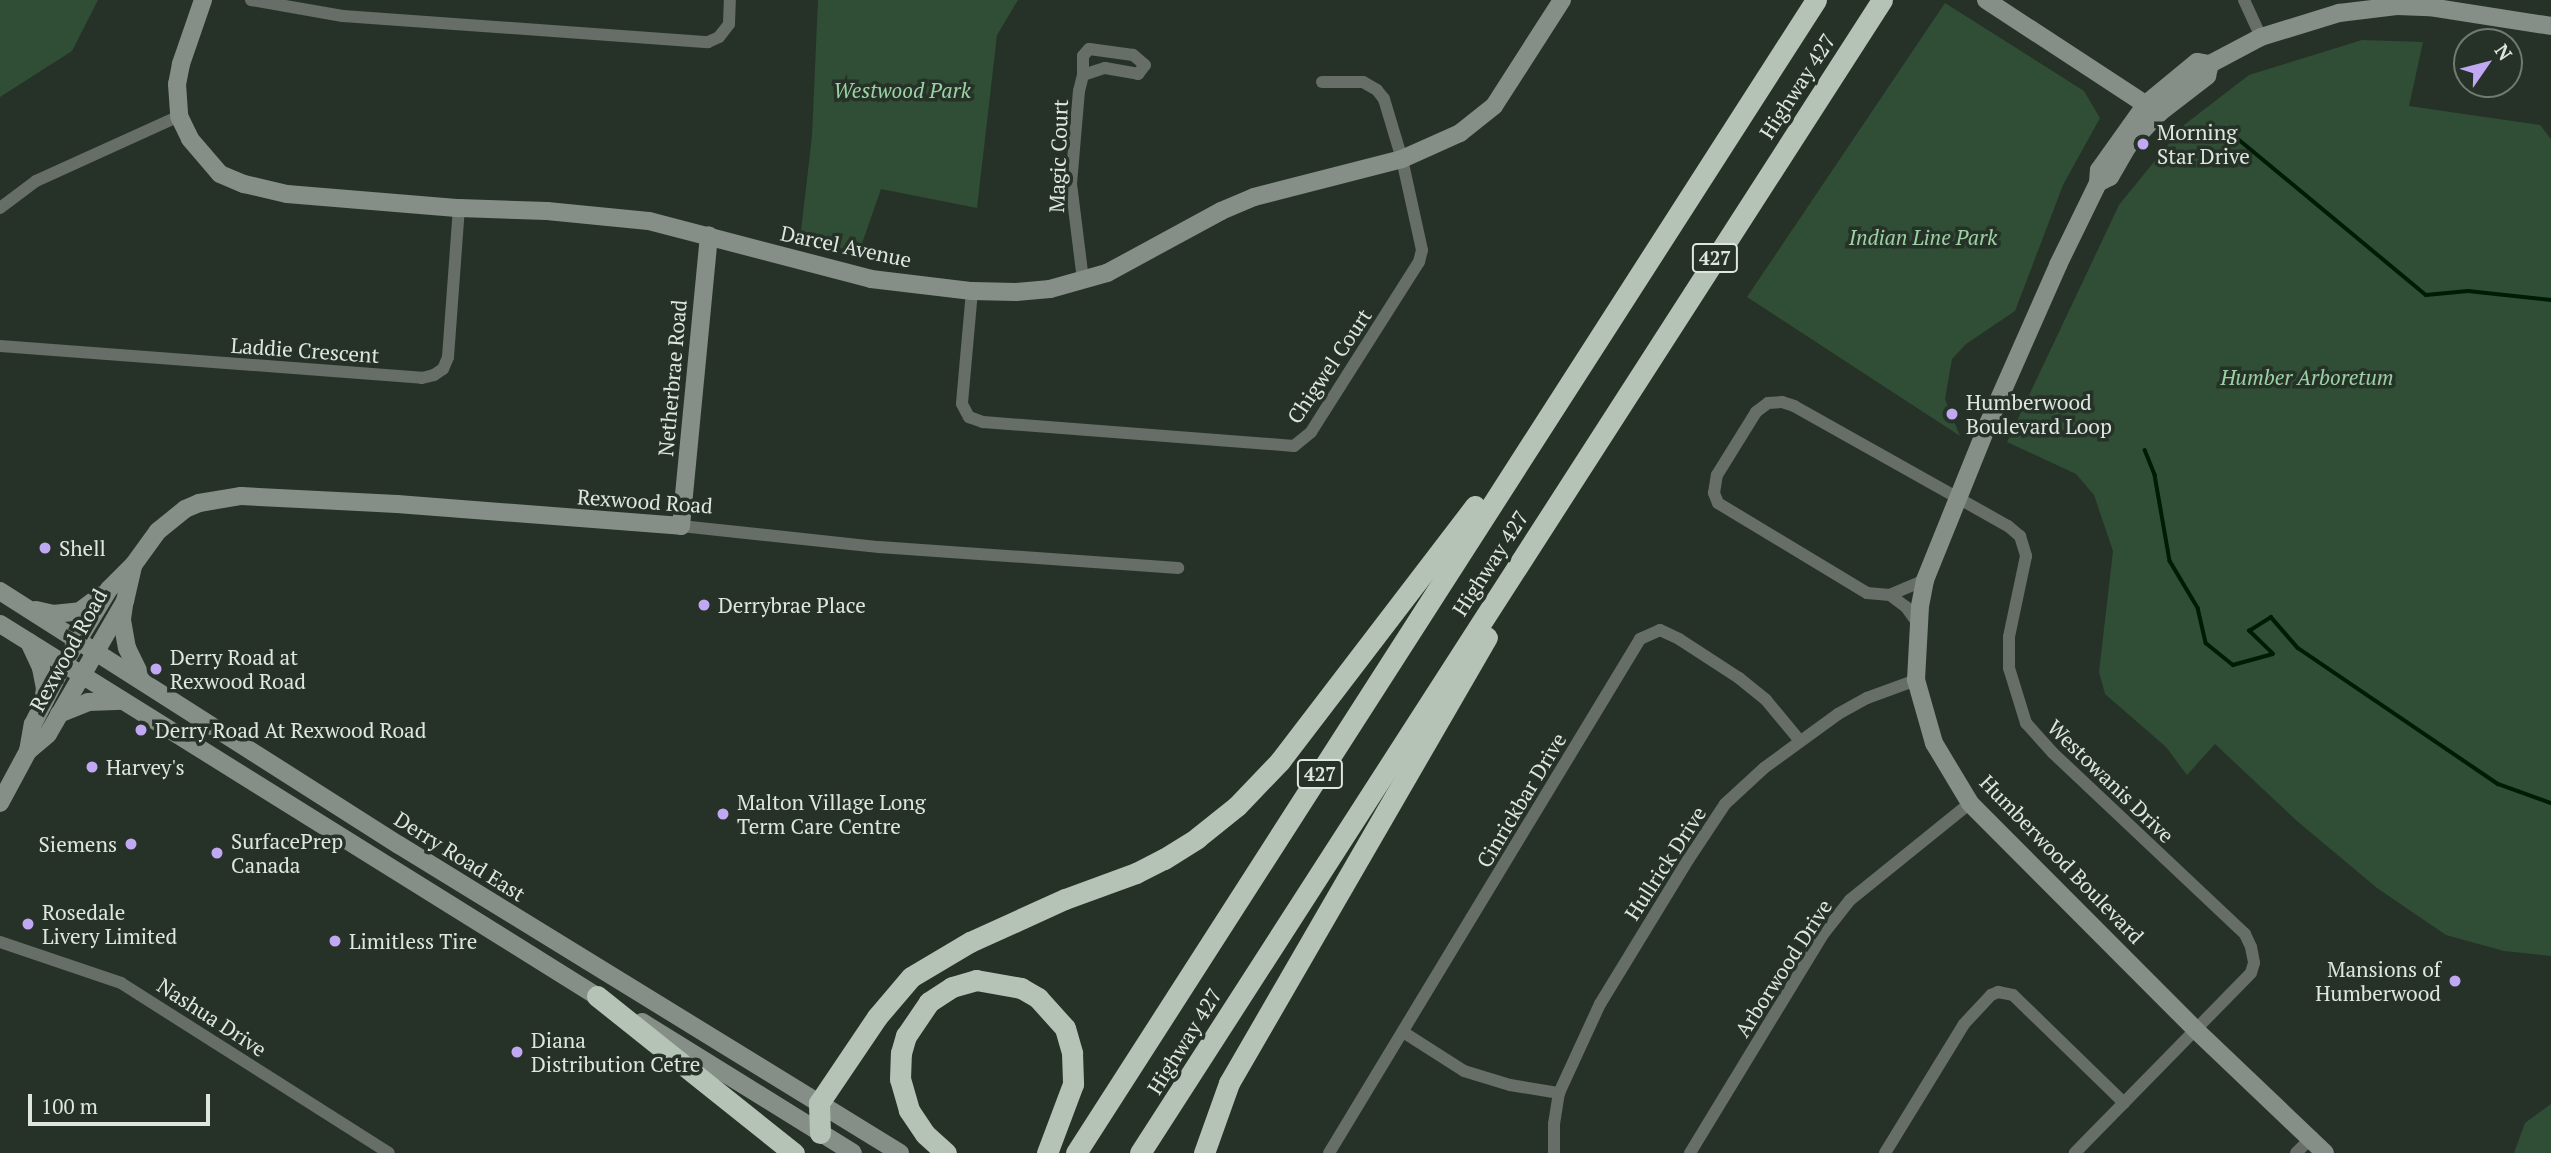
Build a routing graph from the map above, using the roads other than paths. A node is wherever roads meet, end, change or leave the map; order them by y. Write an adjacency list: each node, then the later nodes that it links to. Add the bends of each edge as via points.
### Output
1 (203, 0): 15 (street, Darcel Avenue, via 181,64)
2 (251, 0): 3 (street, via 343,16 708,42 729,24)
3 (730, 0)
4 (1562, 0): 16 (street, Darcel Avenue, via 1494,106 1460,133)
5 (1816, 0): 23 (highway, Highway 427 / 427)
6 (1882, 0): 25 (highway, Highway 427 / 427)
7 (1986, 0): 14 (street)
8 (2244, 0): 11 (street)
9 (2396, 3): 10 (street, Humberwood Boulevard); 11 (street, Humberwood Boulevard, via 2339,13)
10 (2551, 26)
11 (2261, 37): 14 (street, Humberwood Boulevard, via 2210,64 2197,62)
12 (1083, 75): 12 (street, Magic Court, via 1105,68 1138,74 1145,65 1133,55 1089,49 1083,56); 20 (street, Magic Court, via 1071,184)
13 (1322, 82): 16 (street, Chigwel Court, via 1363,82 1377,90 1384,99)
14 (2152, 109): 24 (street, Humberwood Boulevard, via 2099,170 2098,183 1988,424)
15 (179, 116): 17 (street, via 36,181); 18 (street, Darcel Avenue, via 190,139 220,174 244,184 287,194)
16 (1402, 159): 20 (street, Darcel Avenue, via 1254,197 1137,259); 21 (street, Chigwel Court, via 1422,241 1419,262 1311,432 1294,446 983,422 968,417 962,404)
17 (0, 208)
18 (459, 208): 19 (street, Darcel Avenue, via 649,221); 22 (street, Laddie Crescent, via 448,357 434,375 422,378)
19 (709, 235): 21 (street, Darcel Avenue, via 871,279); 26 (street, Netherbrae Road)
20 (1083, 280): 21 (street, Darcel Avenue, via 1050,289)
21 (972, 291)
22 (0, 346)
23 (1561, 394): 56 (highway, via 1280,761 1237,806 1197,838 1145,869 1065,899 926,967 877,1017); 66 (highway, Highway 427 / 427)
24 (1959, 500): 29 (street, Humberwood Boulevard); 32 (street, via 1788,403 1768,403 1756,412 1717,475 1714,493 1718,503 1857,588); 53 (street, Westowanis Drive, via 2008,526 2025,544 2009,637 2009,668 2026,723 2245,934 2252,947 2251,973)
25 (1550, 517): 67 (highway, Highway 427 / 427); 68 (highway, via 1519,583 1229,1083)
26 (681, 526): 27 (street, Rexwood Road, via 397,503 241,496 185,509 158,531); 28 (street, Rexwood Road, via 878,547)
27 (134, 564): 30 (street, Rexwood Road); 33 (street, Rexwood Road)
28 (1178, 568)
29 (1925, 580): 32 (street); 35 (street, Humberwood Boulevard)
30 (109, 589): 34 (street, via 80,611 53,614); 37 (street, Rexwood Road)
31 (0, 591): 34 (street, Derry Road East)
32 (1890, 594): 35 (street)
33 (125, 601): 39 (street, Rexwood Road); 43 (street, via 122,620 127,648)
34 (32, 610): 37 (street, Derry Road East)
35 (1917, 622): 42 (street, Humberwood Boulevard)
36 (0, 624): 38 (street)
37 (78, 640): 39 (street, Derry Road East); 40 (street, Rexwood Road)
38 (29, 642): 40 (street); 45 (street, via 41,668)
39 (96, 650): 41 (street, Rexwood Road); 43 (street, Derry Road East)
40 (62, 665): 41 (street); 45 (street, Rexwood Road)
41 (82, 676): 44 (street); 46 (street, Rexwood Road)
42 (1916, 680): 47 (street, Hullrick Drive, via 1867,698); 50 (street, Humberwood Boulevard, via 1934,743)
43 (143, 681): 56 (street, Derry Road East, via 410,852)
44 (123, 701): 46 (street, via 88,702); 52 (street)
45 (43, 705): 48 (street, Rexwood Road, via 33,724)
46 (59, 714): 48 (street, Rexwood Road, via 48,734)
47 (1800, 741): 54 (street, Cinrickbar Drive, via 1757,693 1679,639 1660,631 1640,639); 55 (street, Hullrick Drive, via 1725,804 1600,1004)
48 (28, 751): 49 (street, Rexwood Road)
49 (0, 803)
50 (1970, 803): 53 (street, Humberwood Boulevard); 71 (street, Arborwood Drive, via 1850,900 1824,933)
51 (0, 942): 60 (street, Nashua Drive, via 121,983)
52 (597, 996): 58 (street); 61 (highway)
53 (2196, 1030): 57 (street); 59 (street, Humberwood Boulevard)
54 (1403, 1032): 55 (street, via 1464,1071); 69 (street, Cinrickbar Drive)
55 (1559, 1093): 70 (street, Hullrick Drive)
56 (819, 1103): 58 (highway); 63 (street, Derry Road East)
57 (2124, 1103): 72 (street, via 2025,1005 2013,995 1998,992 1965,1024); 73 (street)
58 (820, 1133): 62 (street)
59 (2312, 1137): 74 (street); 75 (street, Humberwood Boulevard)
60 (389, 1153)
61 (794, 1153)
62 (853, 1153)
63 (900, 1153)
64 (946, 1153): 65 (highway, via 925,1134 909,1110 900,1079 901,1053 906,1036 929,1002 952,987 975,980 1021,988 1038,998 1065,1028 1073,1084)
65 (1047, 1153)
66 (1076, 1153)
67 (1140, 1153)
68 (1204, 1153)
69 (1329, 1153)
70 (1555, 1153)
71 (1690, 1153)
72 (1885, 1153)
73 (2075, 1153)
74 (2296, 1153)
75 (2325, 1153)

